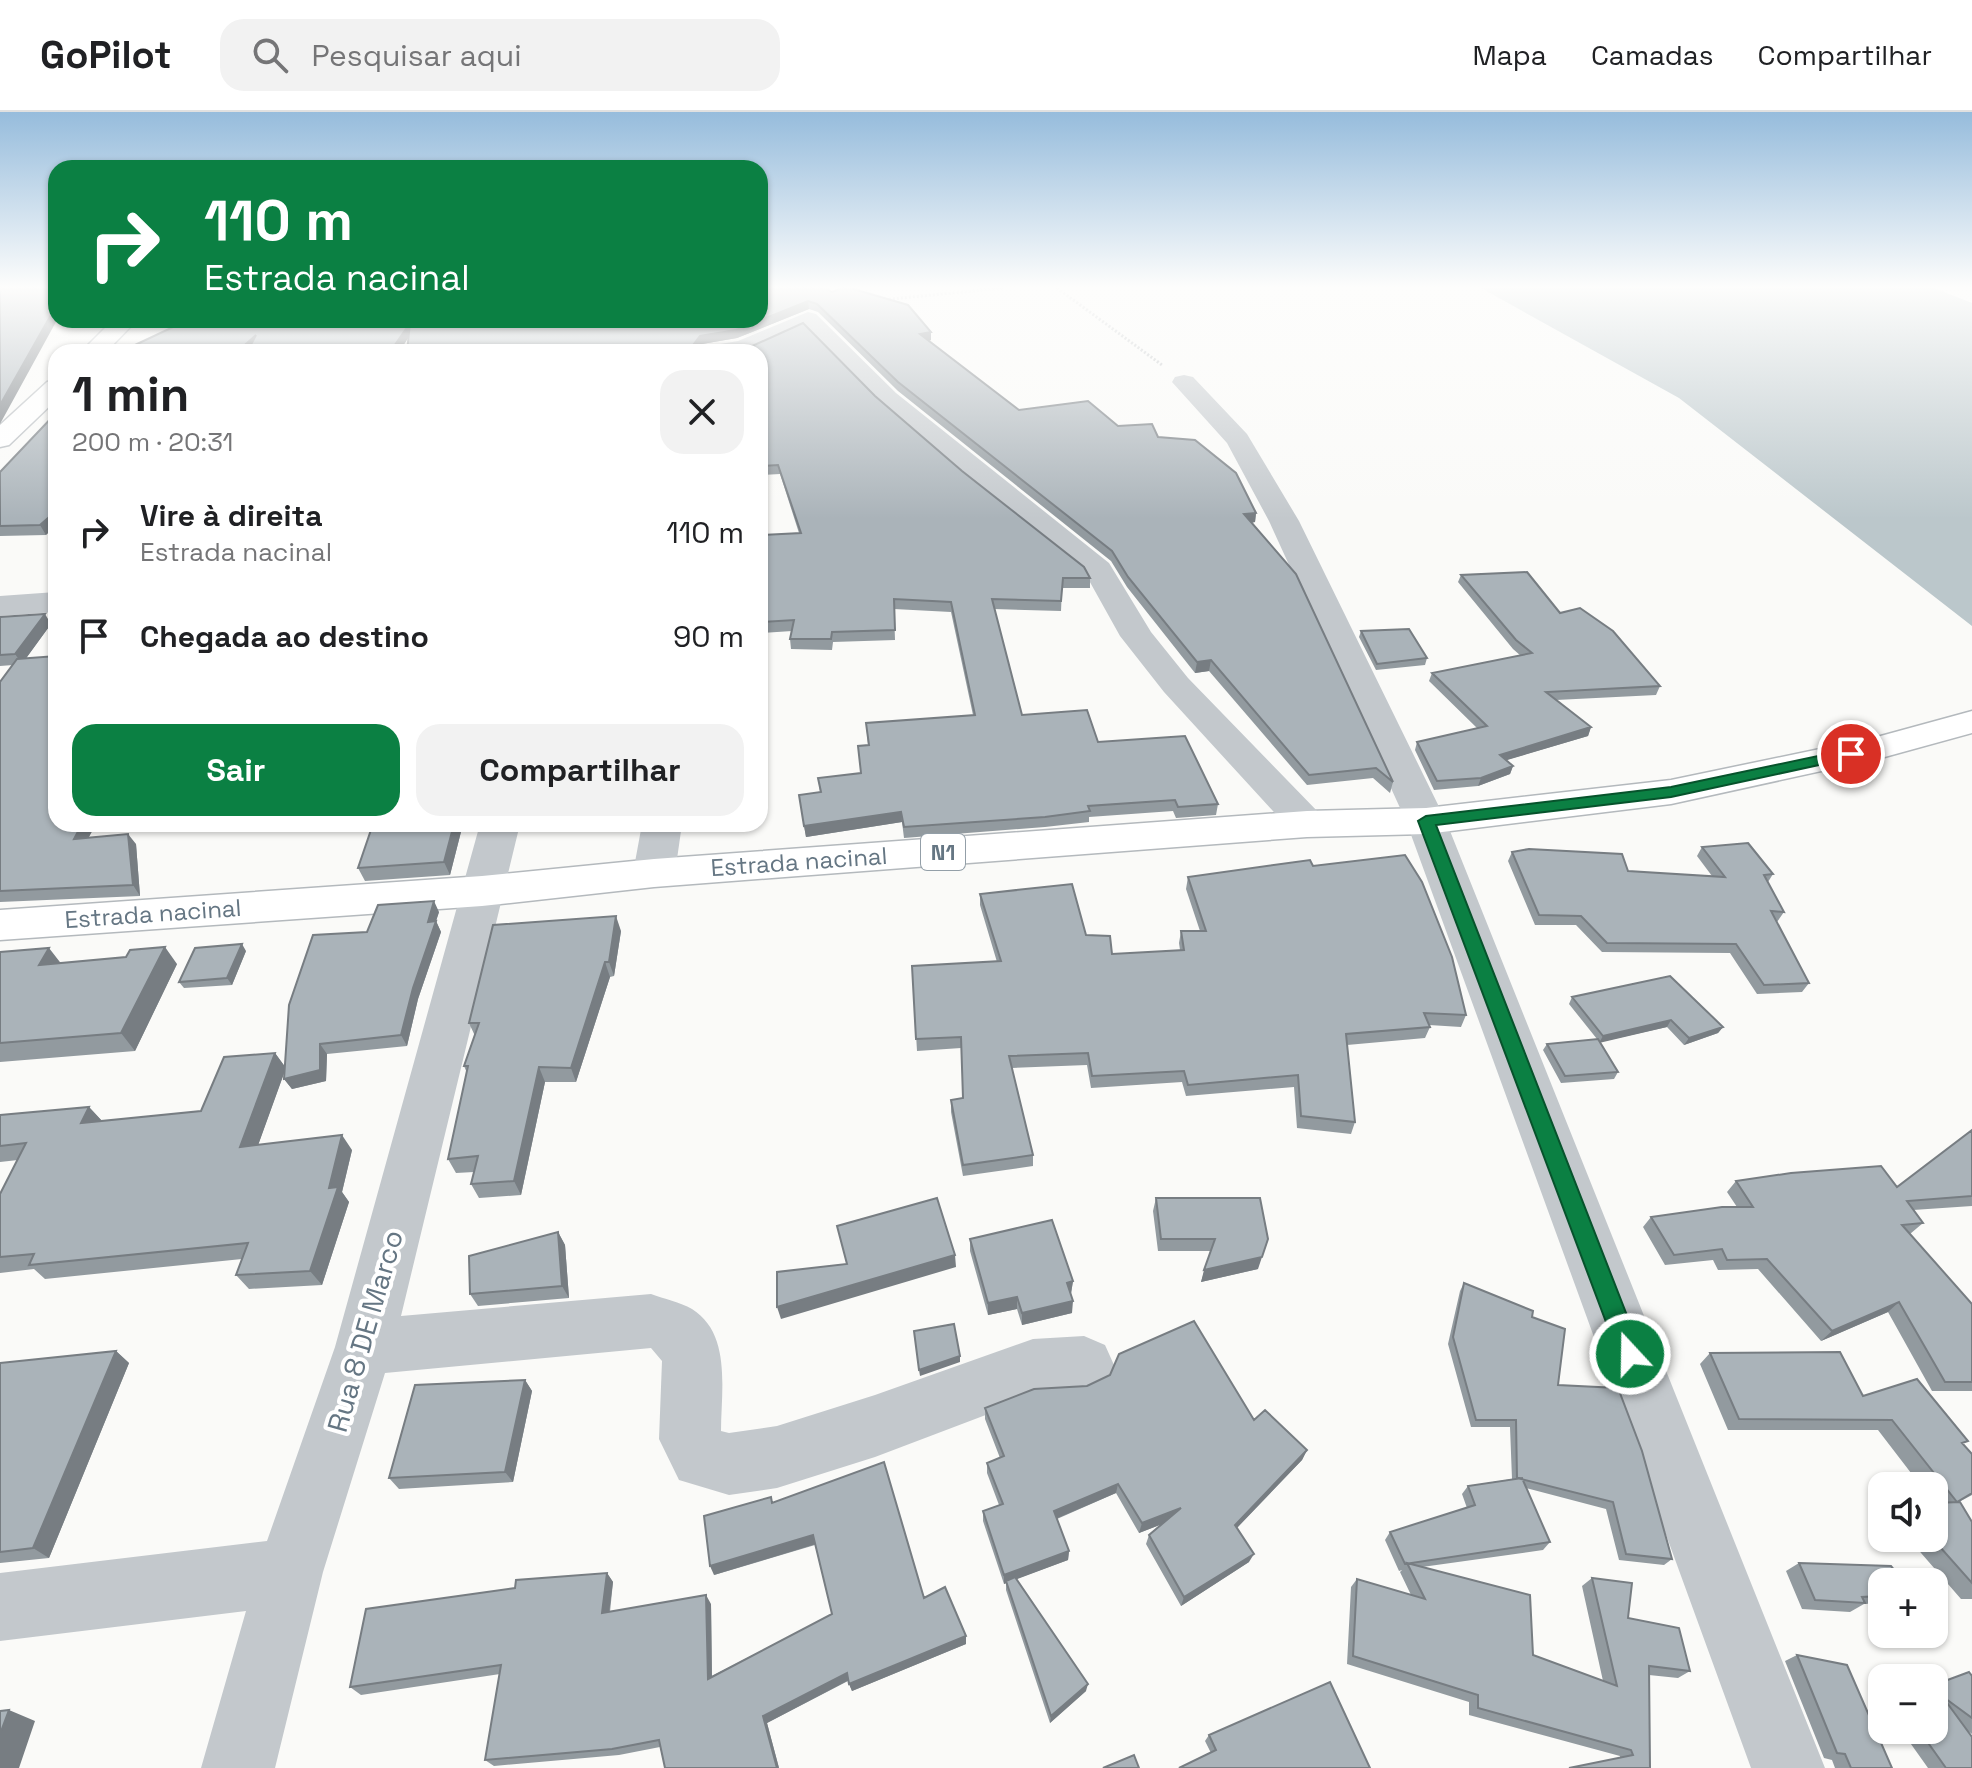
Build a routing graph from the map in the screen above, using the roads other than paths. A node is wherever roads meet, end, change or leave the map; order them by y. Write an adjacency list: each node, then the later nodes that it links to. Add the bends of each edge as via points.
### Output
1 (855, 365): 9 (street, via 898,407 1098,570 1137,636 1176,685)
2 (1184, 382): 8 (street, via 1238,440 1284,521)
3 (48, 397): 4 (main road)
4 (0, 439)
5 (48, 603): 6 (street)
6 (0, 606)
7 (1972, 722): 8 (main road, Estrada nacinal / N1, via 1671,792)
8 (1426, 821): 9 (main road, Estrada nacinal / N1); 20 (street)
9 (1307, 824): 12 (main road, Estrada nacinal / N1)
10 (498, 832): 13 (street, Rua 8 DE Marco)
11 (661, 832): 12 (street)
12 (654, 873): 13 (main road, Estrada nacinal / N1)
13 (482, 891): 14 (main road, Estrada nacinal / N1); 15 (street, Rua 8 DE Marco)
14 (0, 925)
15 (364, 1347): 16 (street, via 651,1321 673,1329 692,1352 690,1439 701,1458 729,1464 777,1457 1033,1368); 17 (street, Rua 8 DE Marco)
16 (1084, 1365)
17 (290, 1572): 18 (street); 19 (street, Rua 8 DE Marco)
18 (0, 1607)
19 (238, 1768)
20 (1788, 1768)

